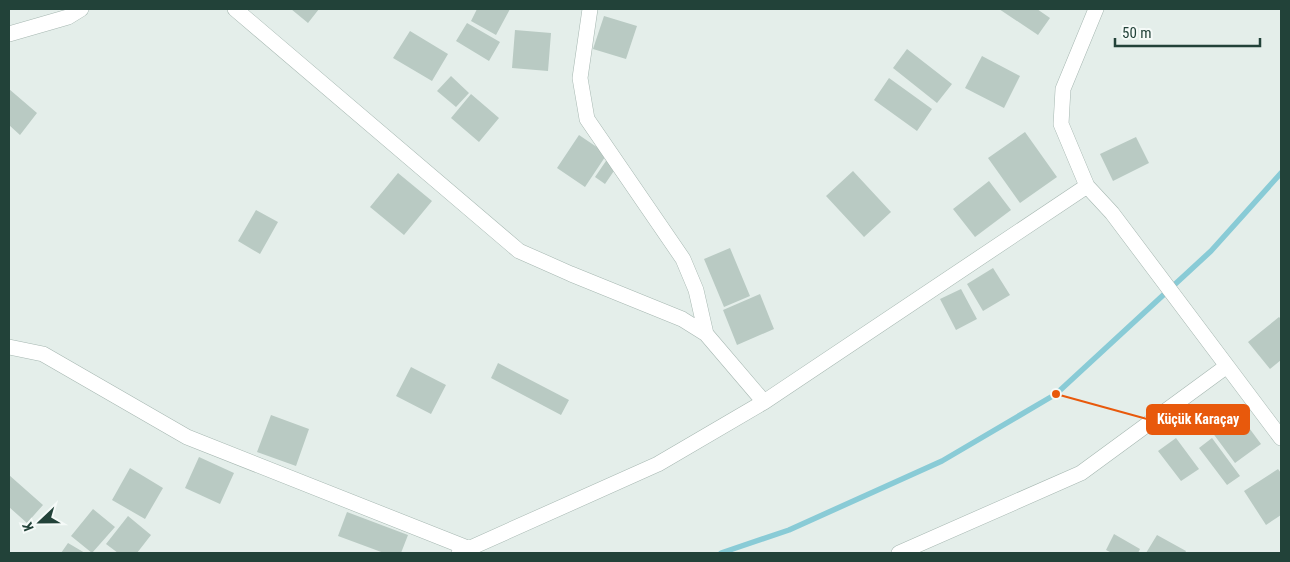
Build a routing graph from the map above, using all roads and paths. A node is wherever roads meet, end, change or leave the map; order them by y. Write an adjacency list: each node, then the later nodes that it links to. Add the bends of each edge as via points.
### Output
1 (81, 9): 5 (street, via 68,17)
2 (235, 9): 7 (street, via 519,251 682,319)
3 (590, 9): 7 (street, via 580,78 588,119 683,258 696,290)
4 (1096, 9): 6 (street, via 1063,89 1061,124)
5 (9, 34)
6 (1087, 186): 9 (street, via 1112,212); 10 (street)
7 (706, 334): 10 (street)
8 (9, 347): 12 (street, via 44,354 186,437)
9 (1227, 366): 11 (street); 13 (street, via 1082,473)
10 (764, 402): 12 (street, via 658,464)
11 (1281, 438)
12 (464, 551)
13 (899, 553)

